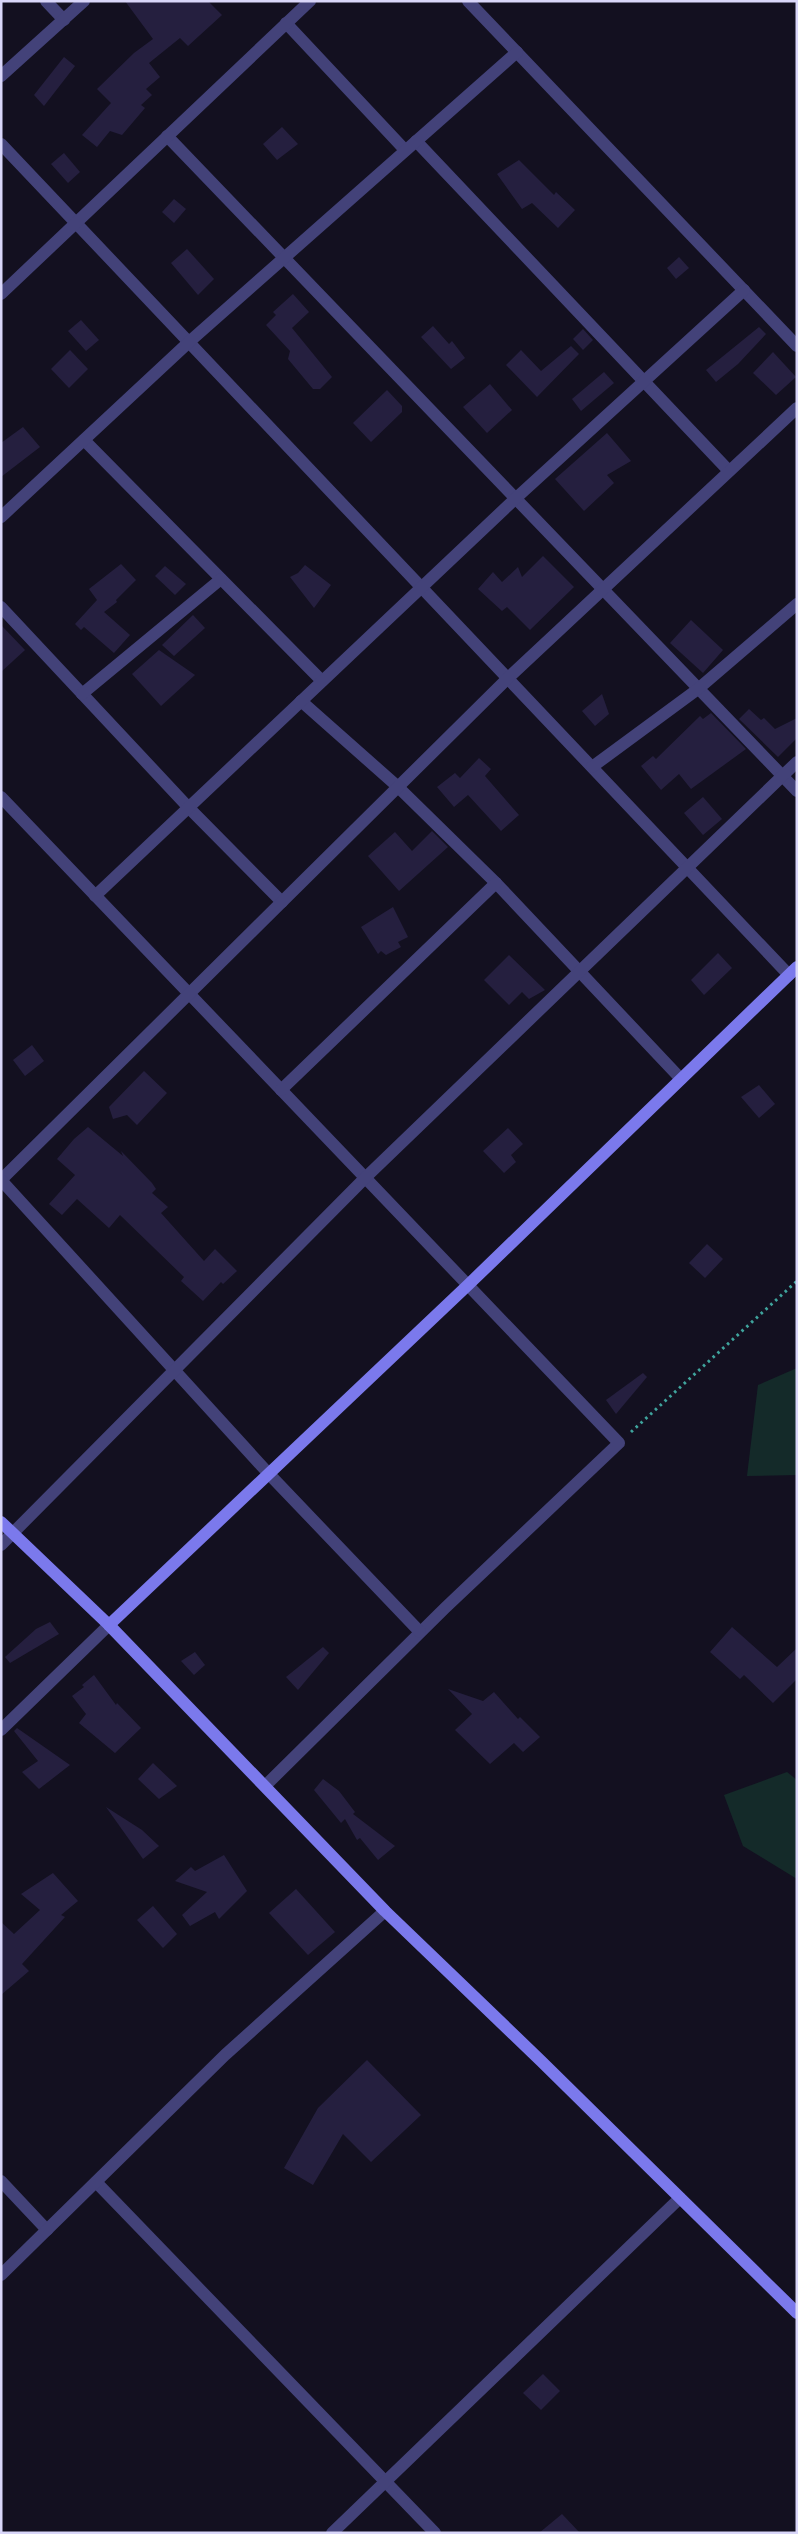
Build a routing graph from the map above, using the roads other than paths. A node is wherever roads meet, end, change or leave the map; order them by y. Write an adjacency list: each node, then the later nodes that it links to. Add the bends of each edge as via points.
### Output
1 (46, 1): 5 (street)
2 (84, 1): 5 (street)
3 (310, 1): 6 (street)
4 (468, 1): 7 (street)
5 (64, 20): 8 (street)
6 (286, 24): 9 (street); 12 (street)
7 (517, 52): 10 (street); 15 (street)
8 (1, 76)
9 (167, 136): 13 (street); 14 (street)
10 (416, 141): 12 (street); 19 (street)
11 (1, 144): 13 (street)
12 (405, 150): 14 (street)
13 (76, 223): 16 (street); 17 (street)
14 (283, 257): 17 (street); 23 (street)
15 (744, 290): 18 (street); 19 (street)
16 (1, 294)
17 (189, 342): 21 (street); 26 (street)
18 (797, 346)
19 (644, 382): 22 (street); 23 (street)
20 (797, 408): 22 (street)
21 (84, 440): 24 (street); 25 (street)
22 (729, 471): 27 (street)
23 (515, 499): 26 (street); 27 (street)
24 (1, 517)
25 (220, 578): 31 (street); 33 (street)
26 (421, 587): 30 (street); 31 (street)
27 (602, 590): 30 (street); 32 (street)
28 (797, 604): 32 (street)
29 (1, 606): 33 (street)
30 (507, 679): 36 (street); 38 (street)
31 (322, 681): 34 (street)
32 (698, 689): 36 (street); 37 (street)
33 (82, 694): 41 (street)
34 (301, 701): 38 (street); 41 (street)
35 (797, 762): 37 (street)
36 (592, 767): 42 (street)
37 (782, 776): 39 (street); 42 (street)
38 (398, 786): 43 (street); 45 (street)
39 (797, 791)
40 (1, 797): 44 (street)
41 (189, 808): 44 (street); 45 (street)
42 (686, 866): 46 (street); 47 (street)
43 (496, 883): 46 (street); 50 (street)
44 (95, 896): 48 (street)
45 (282, 902): 48 (street)
46 (579, 971): 49 (street); 51 (street)
47 (793, 971): 49 (street)
48 (190, 994): 50 (street); 52 (street)
49 (681, 1079): 53 (street)
50 (281, 1090): 51 (street)
51 (365, 1178): 53 (street); 54 (street)
52 (1, 1180): 54 (street)
53 (468, 1285): 55 (street); 60 (street, via 619,1443)
54 (174, 1370): 55 (street); 57 (street)
55 (269, 1474): 59 (street); 60 (street)
56 (1, 1522): 57 (street)
57 (13, 1534): 58 (street); 59 (street)
58 (1, 1545)
59 (109, 1625): 61 (street); 62 (street)
60 (420, 1632): 62 (street)
61 (1, 1730)
62 (265, 1786): 63 (street)
63 (385, 1911): 65 (street, via 225,2055); 66 (street)
64 (1, 2181): 67 (street)
65 (96, 2182): 67 (street); 70 (street)
66 (680, 2198): 69 (street); 70 (street)
67 (47, 2230): 68 (street)
68 (1, 2275)
69 (797, 2313)
70 (387, 2480): 71 (street); 72 (street)
71 (332, 2533)
72 (436, 2533)

